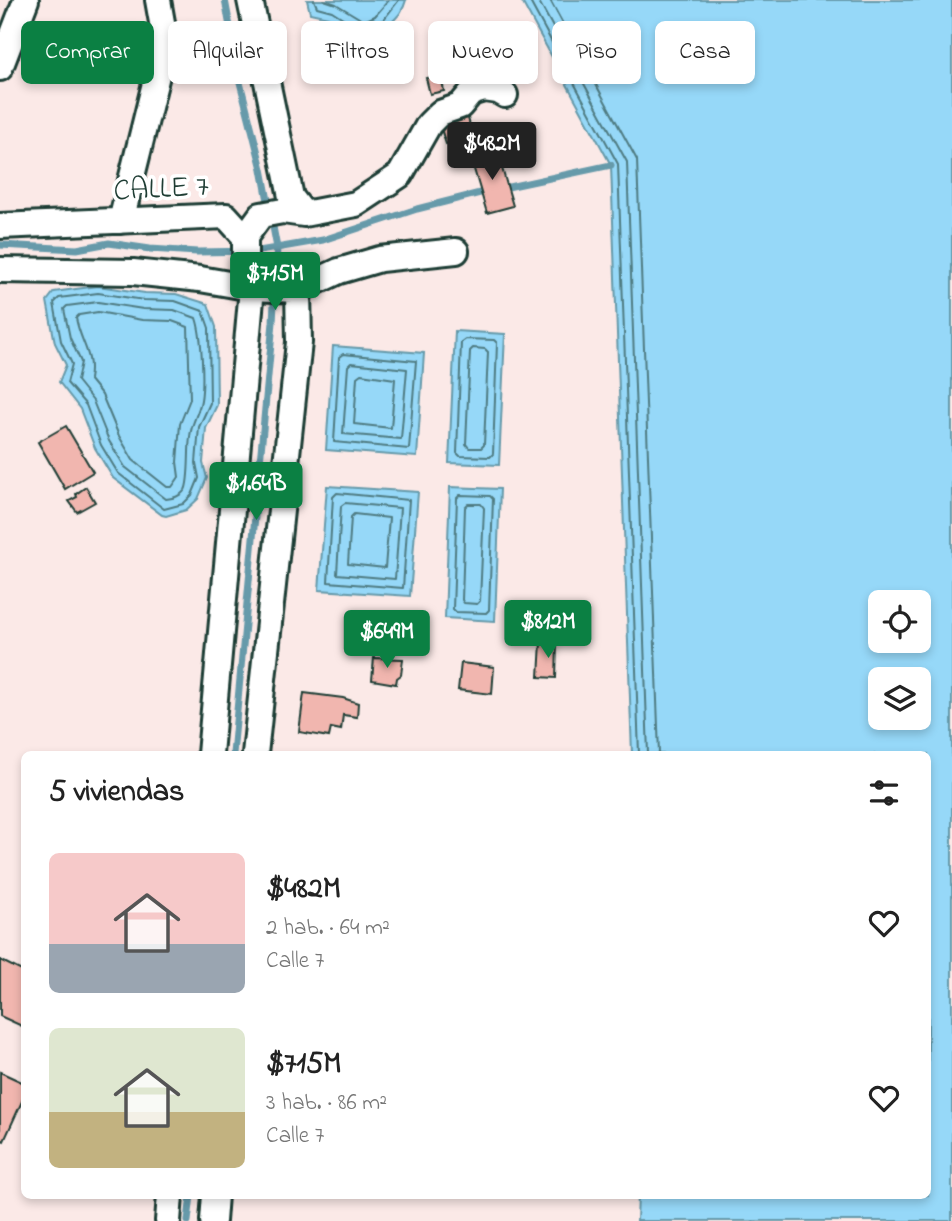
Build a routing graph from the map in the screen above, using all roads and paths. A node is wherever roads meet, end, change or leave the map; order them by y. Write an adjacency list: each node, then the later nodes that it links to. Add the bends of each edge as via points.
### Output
1 (26, 0): 4 (street)
2 (158, 0): 7 (street, via 163,28 158,71)
3 (250, 0): 6 (street, via 291,197)
4 (0, 68)
5 (505, 96): 6 (street, via 484,89 440,113 400,175 356,204)
6 (283, 213): 9 (street)
7 (121, 221): 8 (street, CALLE 7); 9 (street, CALLE 7, via 226,216)
8 (0, 226)
9 (245, 248): 12 (street)
10 (456, 251): 13 (street, via 380,259)
11 (0, 270): 12 (street, via 133,272)
12 (252, 288): 13 (street); 14 (street)
13 (299, 290): 15 (street, via 299,342)
14 (210, 751)
15 (255, 751)
16 (170, 1199): 18 (street)
17 (215, 1199): 19 (street)
18 (168, 1221)
19 (213, 1221)

